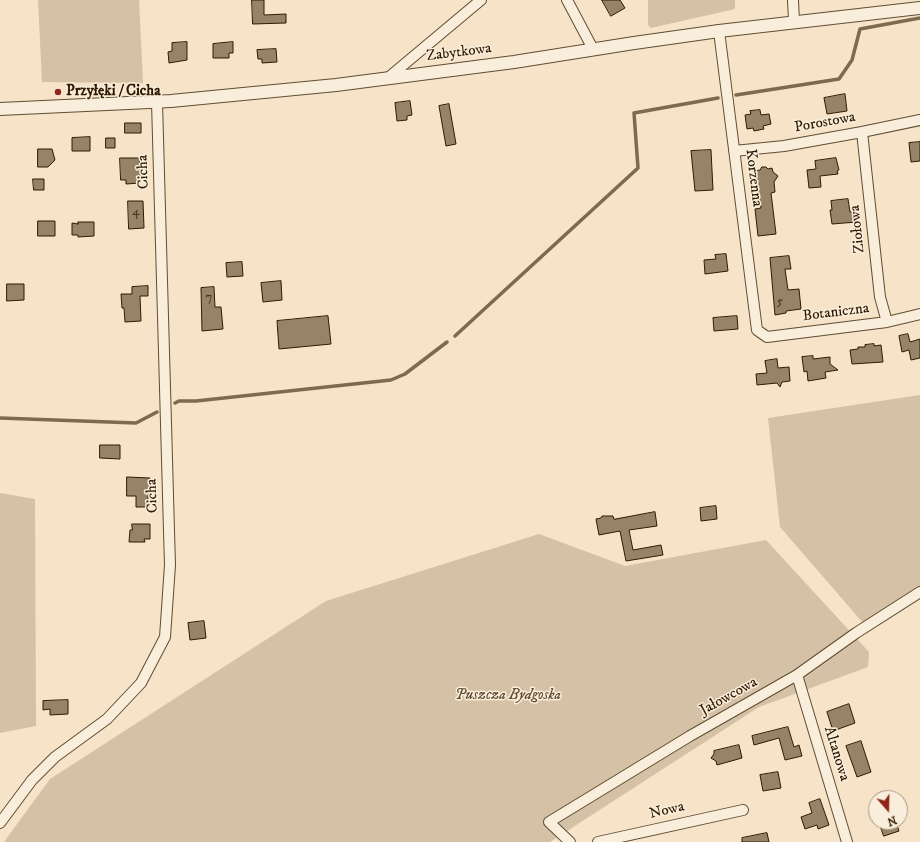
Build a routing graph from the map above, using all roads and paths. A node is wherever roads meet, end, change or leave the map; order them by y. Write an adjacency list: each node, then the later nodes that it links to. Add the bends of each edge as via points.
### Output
1 (481, 0): 8 (street)
2 (567, 0): 7 (street)
3 (792, 0): 5 (street)
4 (920, 8): 5 (street, Zabytkowa)
5 (794, 22): 6 (street, Zabytkowa)
6 (719, 31): 7 (street, Zabytkowa); 13 (street, Korzenna)
7 (593, 49): 8 (street, Zabytkowa)
8 (389, 78): 9 (street, Zabytkowa)
9 (157, 102): 10 (street, Zabytkowa); 20 (street, Cicha, via 170,565 165,637 141,683 107,719 55,757 32,780)
10 (0, 109)
11 (920, 120): 12 (street, Porostowa)
12 (862, 132): 13 (street, Porostowa, via 784,146); 15 (street, Ziołowa, via 880,297)
13 (734, 151): 16 (street, Korzenna)
14 (920, 314): 15 (street, Botaniczna)
15 (886, 322): 16 (street, Botaniczna, via 767,337)
16 (757, 330)
17 (920, 592): 18 (street, Jałowcowa, via 856,633)
18 (797, 676): 21 (street, Jałowcowa, via 690,736 549,822); 23 (street, Altanowa)
19 (743, 810): 22 (street, Nowa)
20 (0, 823)
21 (570, 842)
22 (598, 842)
23 (847, 842)

